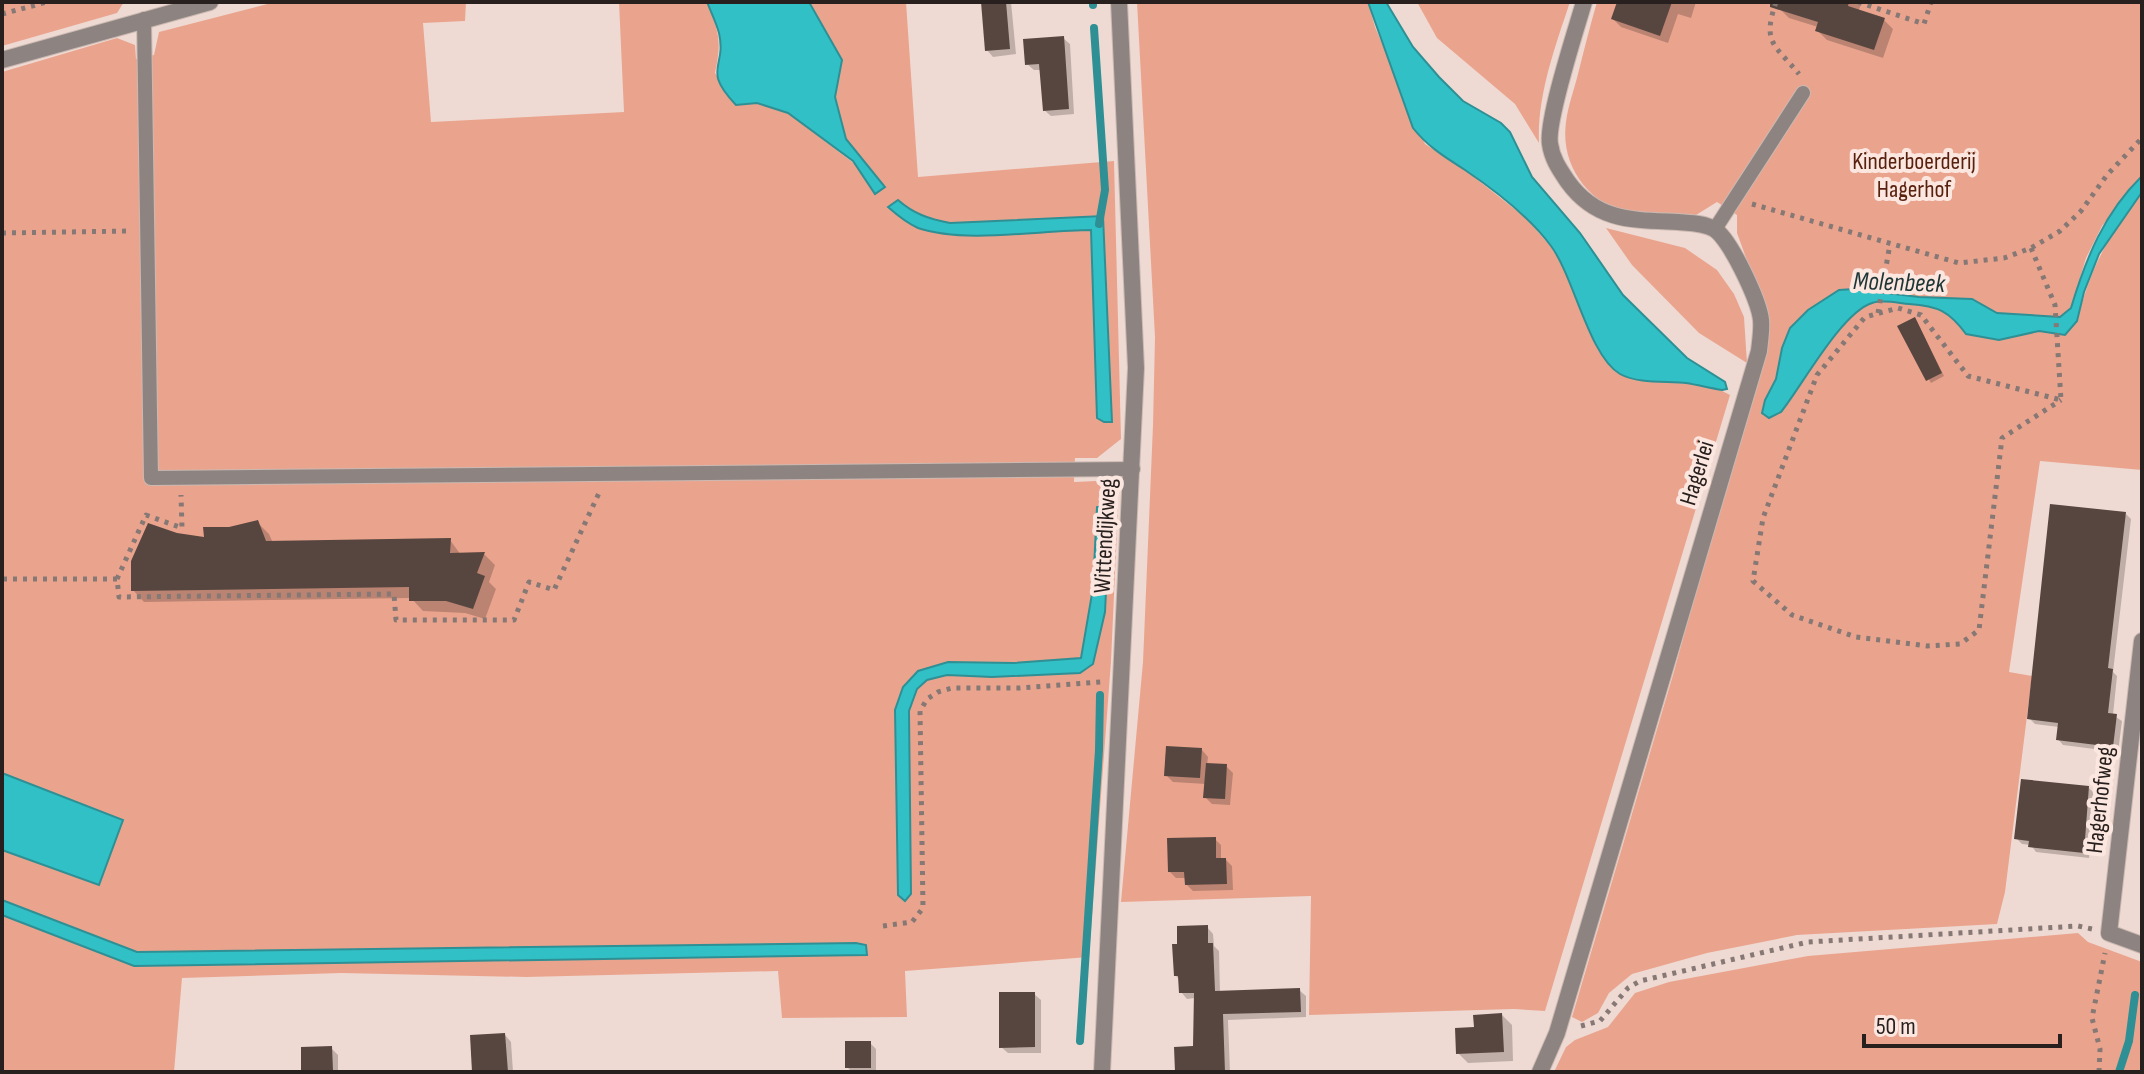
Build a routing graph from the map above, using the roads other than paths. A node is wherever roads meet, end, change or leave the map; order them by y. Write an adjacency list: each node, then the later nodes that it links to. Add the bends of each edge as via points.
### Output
1 (210, 2): 4 (street)
2 (1119, 2): 8 (street, Wittendijkweg, via 1136,368)
3 (1584, 2): 7 (street, via 1549,142 1556,165 1596,209 1621,219)
4 (144, 19): 5 (street); 8 (lane, via 151,478)
5 (2, 60)
6 (1803, 93): 7 (lane)
7 (1715, 229): 12 (street, Hagerlei, via 1745,277 1761,319 1759,351 1557,1033)
8 (1133, 469): 11 (street, Wittendijkweg)
9 (2142, 641): 10 (street, Hagerhofweg, via 2109,933)
10 (2141, 945)
11 (1102, 1072)
12 (1540, 1072)

